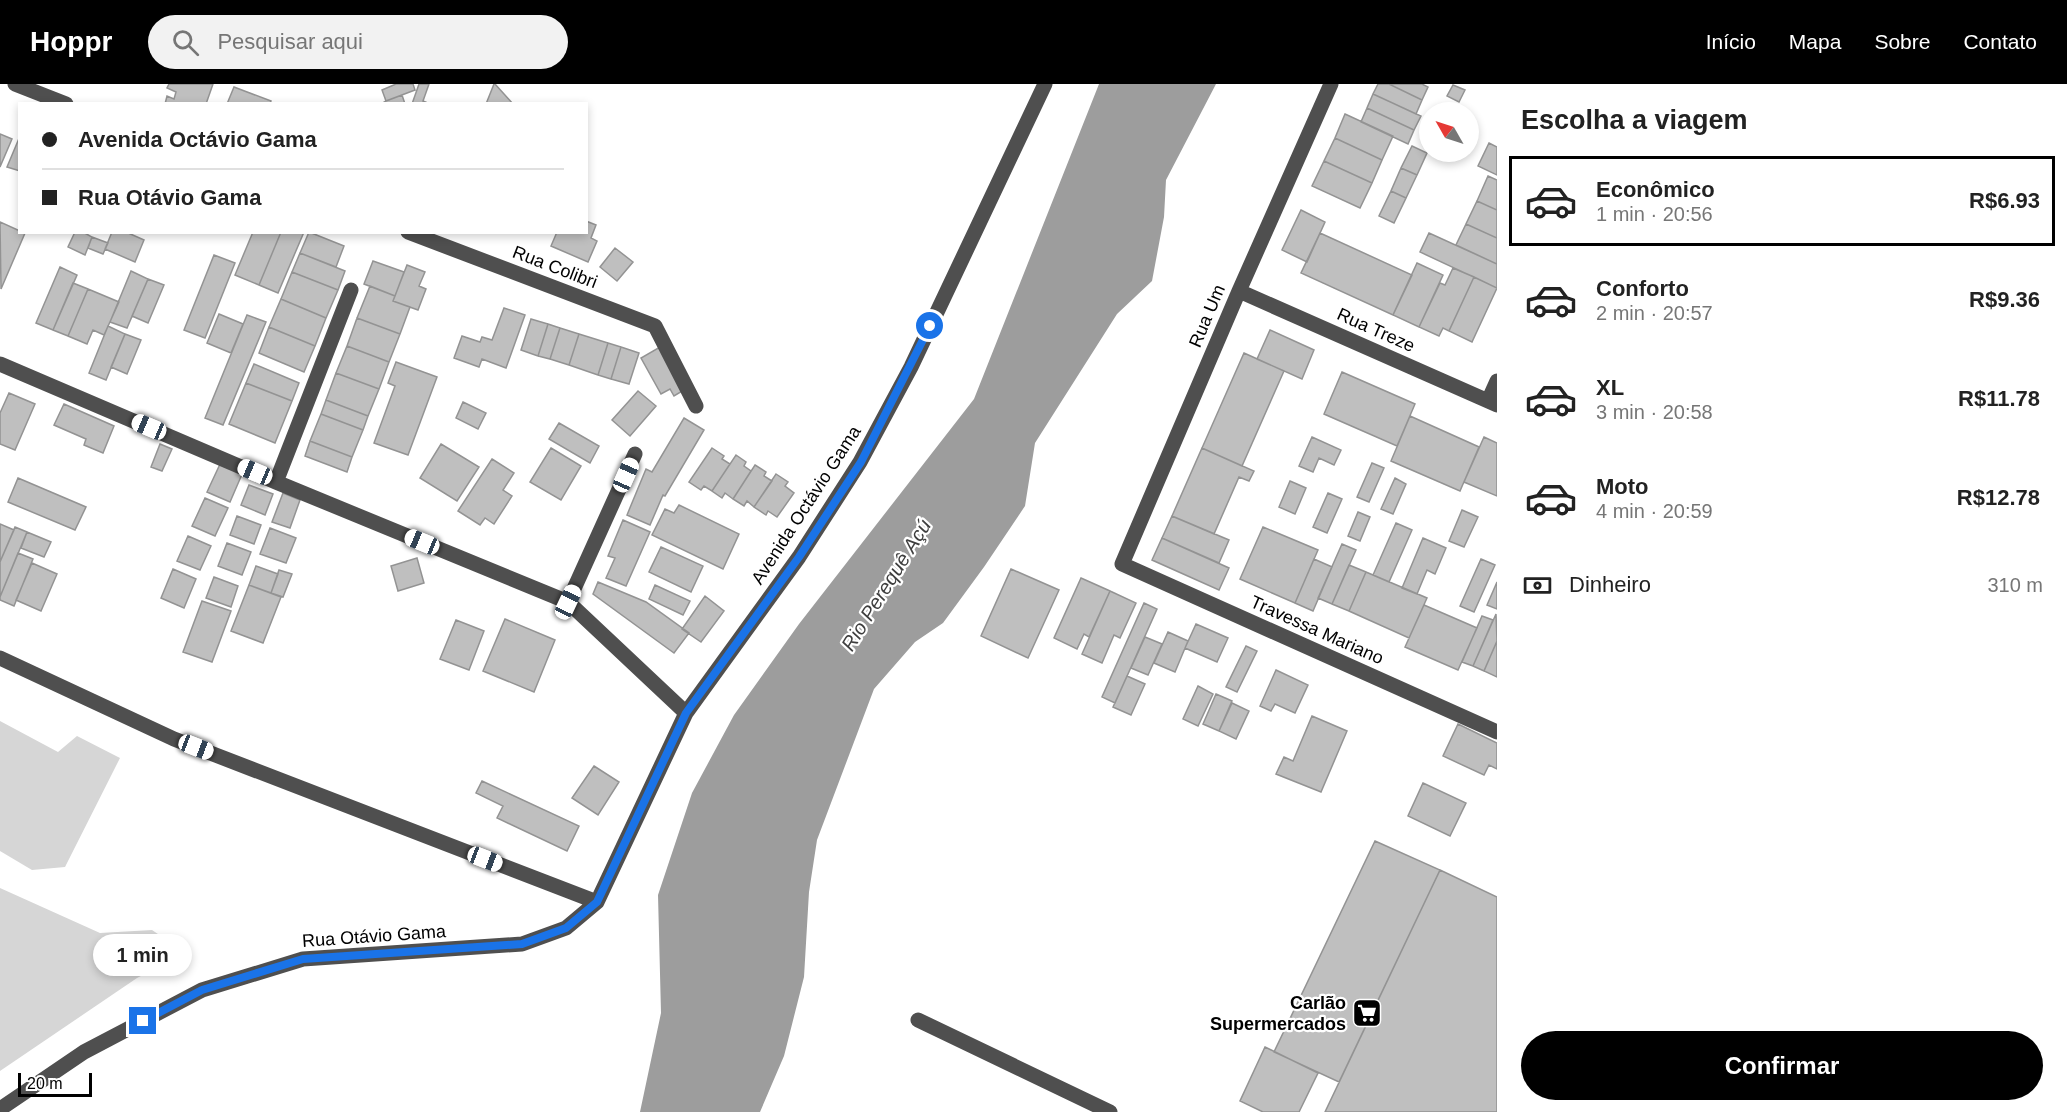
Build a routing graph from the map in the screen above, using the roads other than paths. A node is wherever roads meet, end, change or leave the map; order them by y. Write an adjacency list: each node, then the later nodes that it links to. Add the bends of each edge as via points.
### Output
1 (15, 84): 4 (street)
2 (1045, 84): 17 (street, Avenida Octávio Gama, via 911,367 861,462 799,557)
3 (1332, 84): 7 (street, Rua Um)
4 (61, 102)
5 (413, 234): 11 (street, Rua Colibri, via 655,326)
6 (351, 290): 13 (street)
7 (1239, 291): 10 (street, Rua Treze); 14 (street, Rua Um)
8 (0, 364): 13 (street)
9 (1497, 381): 10 (street)
10 (1492, 403)
11 (696, 406)
12 (635, 454): 15 (street)
13 (276, 482): 15 (street)
14 (1122, 564): 18 (street, Travessa Mariano)
15 (568, 602): 17 (street)
16 (0, 658): 19 (street, via 174,739)
17 (686, 713): 19 (street, Avenida Octávio Gama)
18 (1497, 732)
19 (597, 902): 21 (street, Rua Otávio Gama, via 566,928 522,944 303,959 202,990 84,1052)
20 (918, 1020): 22 (street)
21 (0, 1109)
22 (1110, 1112)

